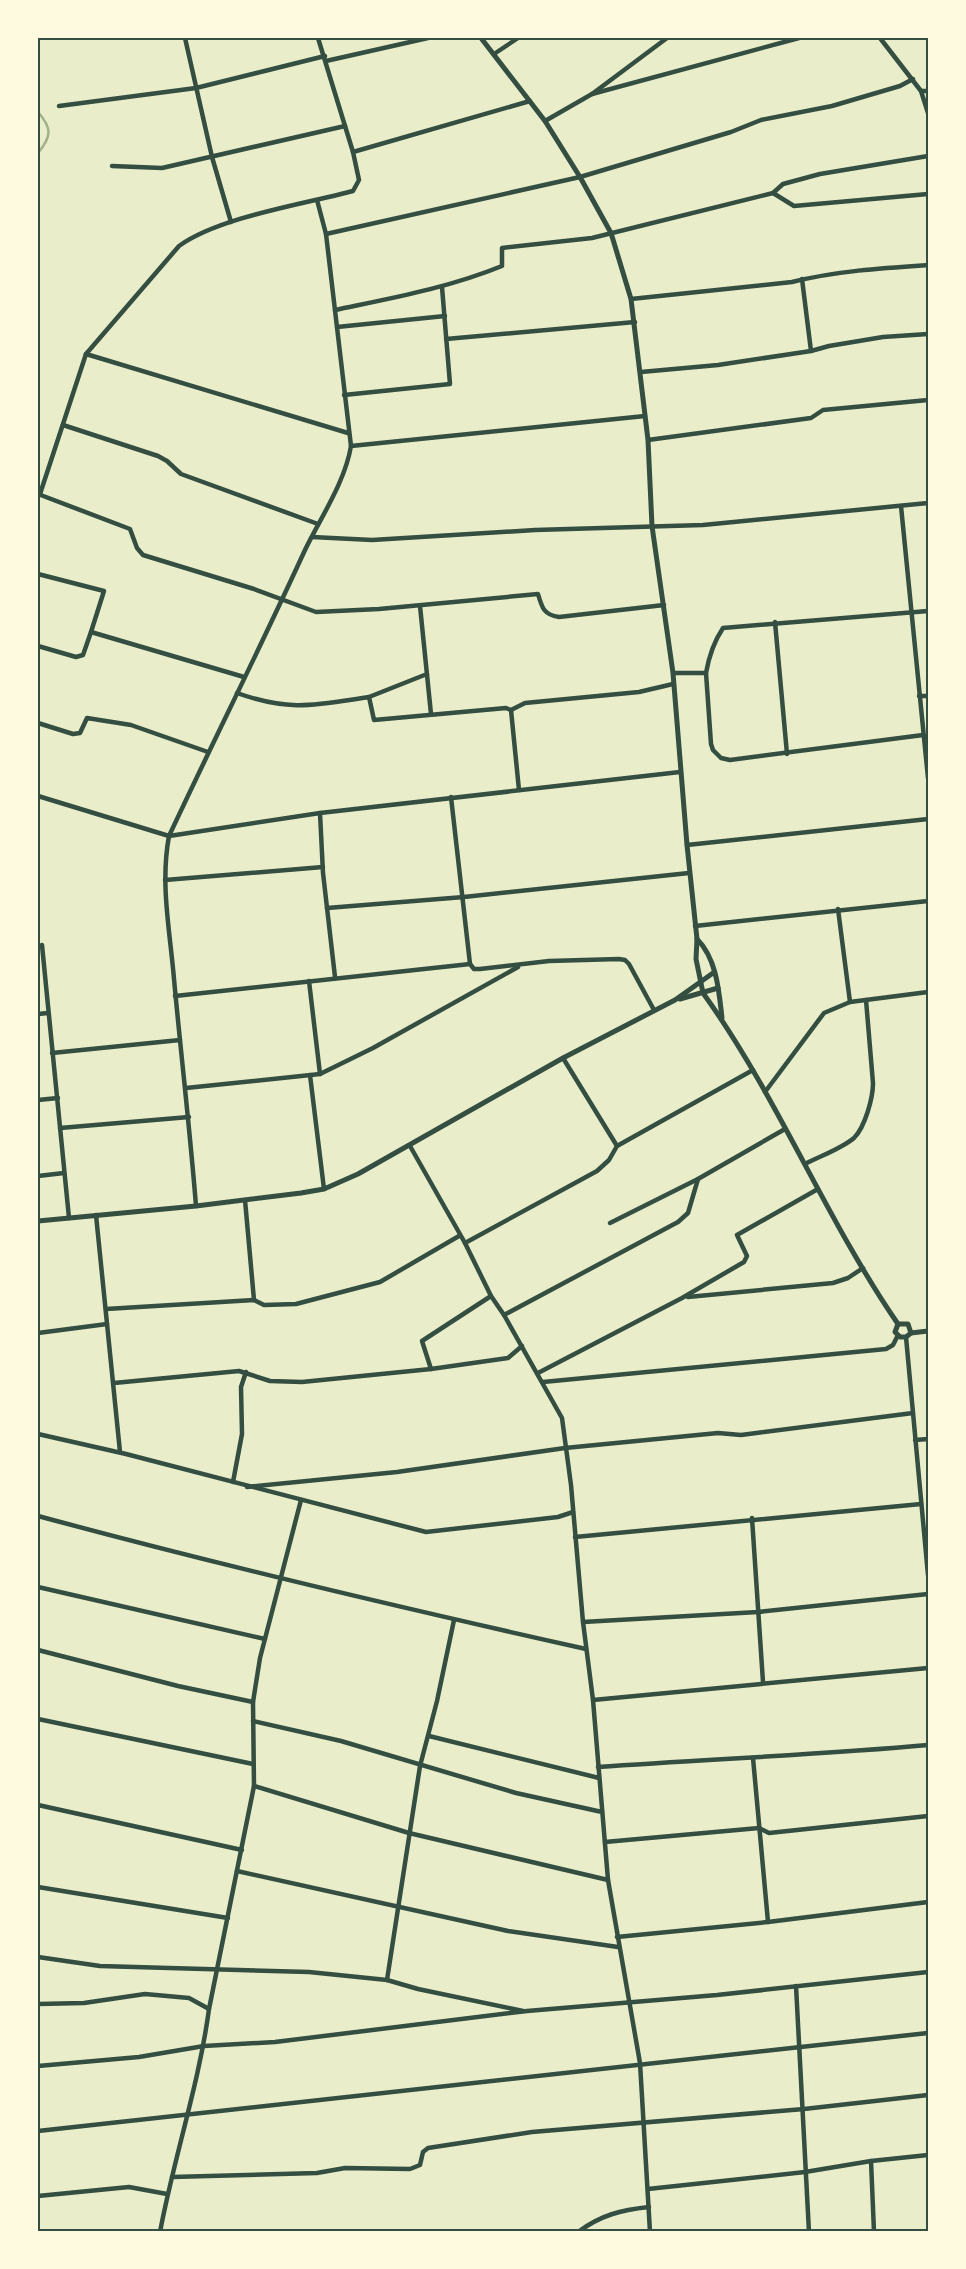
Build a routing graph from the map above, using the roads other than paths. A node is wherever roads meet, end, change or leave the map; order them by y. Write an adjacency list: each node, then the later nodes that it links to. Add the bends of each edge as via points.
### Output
1 (185, 38): 12 (street)
2 (318, 38): 10 (street)
3 (428, 38): 10 (street)
4 (481, 38): 9 (street)
5 (518, 38): 9 (street)
6 (666, 38): 15 (street)
7 (799, 38): 15 (street)
8 (880, 38): 11 (street)
9 (494, 54): 16 (street)
10 (326, 58): 12 (street); 20 (street)
11 (913, 80): 14 (street); 25 (street, via 832,106 761,120)
12 (196, 88): 17 (street); 23 (street)
13 (928, 91): 14 (street)
14 (921, 92): 18 (street)
15 (592, 94): 19 (street)
16 (530, 101): 19 (street); 21 (street)
17 (59, 106)
18 (928, 114)
19 (545, 121): 25 (street)
20 (345, 126): 21 (street); 23 (street)
21 (353, 152): 28 (street, via 359,180 357,186 353,191)
22 (928, 156): 26 (street, via 820,174 783,184)
23 (212, 158): 24 (street, via 151,169); 29 (street)
24 (112, 166)
25 (580, 177): 30 (street); 31 (street)
26 (773, 193): 27 (street, via 794,206); 30 (street)
27 (928, 194)
28 (317, 200): 29 (street); 31 (street)
29 (231, 222): 43 (street, via 179,246)
30 (611, 233): 34 (street, via 502,248 502,266); 35 (street)
31 (326, 234): 36 (street)
32 (928, 266): 33 (street)
33 (802, 279): 35 (street); 42 (street)
34 (442, 287): 36 (street); 37 (street)
35 (631, 299): 38 (street)
36 (335, 310): 39 (street)
37 (445, 316): 39 (street); 41 (street)
38 (636, 322): 41 (street); 44 (street)
39 (337, 327): 45 (street)
40 (928, 334): 42 (street, via 882,337)
41 (446, 339): 45 (street, via 450,384)
42 (811, 351): 44 (street)
43 (86, 354): 48 (street); 49 (street)
44 (641, 372): 47 (street)
45 (344, 395): 49 (street)
46 (928, 400): 50 (street, via 823,410 811,418)
47 (645, 416): 50 (street); 51 (street)
48 (63, 425): 52 (street); 55 (street, via 158,456 181,474)
49 (348, 433): 51 (street)
50 (648, 440): 56 (street)
51 (351, 446): 55 (street, via 339,483)
52 (39, 494): 59 (street, via 130,529 143,555)
53 (928, 503): 54 (street)
54 (901, 506): 56 (street, via 703,525); 63 (street)
55 (318, 524): 57 (street)
56 (652, 526): 57 (street, via 372,540); 60 (street)
57 (312, 537): 59 (street)
58 (38, 574): 65 (street, via 104,590)
59 (282, 600): 61 (street, via 316,612 330,613); 70 (street)
60 (664, 605): 61 (street, via 559,617 543,611 538,594); 67 (street)
61 (420, 606): 69 (street)
62 (928, 611): 63 (street)
63 (912, 612): 64 (street); 73 (street)
64 (775, 622): 68 (street, via 723,628 712,647); 81 (street)
65 (91, 632): 66 (street, via 83,656); 70 (street)
66 (38, 646)
67 (673, 673): 68 (street); 71 (street)
68 (706, 673): 81 (street, via 711,744 721,758 730,760)
69 (427, 674): 75 (street); 77 (street)
70 (244, 677): 72 (street)
71 (673, 684): 76 (street, via 639,692 526,703); 82 (street)
72 (237, 693): 75 (street, via 280,706 299,707); 80 (street)
73 (919, 696): 74 (street); 79 (street)
74 (928, 696)
75 (369, 697): 77 (street, via 374,720)
76 (511, 710): 77 (street); 84 (street)
77 (431, 714)
78 (38, 723): 80 (street, via 73,734 80,733 86,718 105,719)
79 (923, 735): 81 (street); 83 (street)
80 (208, 752): 89 (street)
81 (787, 754)
82 (680, 772): 84 (street); 90 (street)
83 (928, 778)
84 (519, 790): 86 (street)
85 (38, 796): 89 (street)
86 (451, 797): 87 (street); 94 (street)
87 (320, 813): 89 (street); 91 (street)
88 (928, 819): 90 (street)
89 (170, 836): 93 (street)
90 (686, 845): 92 (street)
91 (323, 867): 93 (street); 96 (street)
92 (690, 873): 94 (street); 98 (street)
93 (165, 880): 110 (street)
94 (464, 897): 96 (street); 101 (street)
95 (928, 901): 97 (street)
96 (328, 908): 104 (street)
97 (838, 909): 98 (street); 113 (street)
98 (695, 926): 99 (street)
99 (697, 939): 103 (street, via 707,951); 106 (street)
100 (42, 945): 115 (street)
101 (470, 964): 102 (street, via 480,970); 104 (street)
102 (521, 965): 114 (street, via 549,961 625,960); 122 (street)
103 (713, 972): 106 (street); 107 (street)
104 (335, 977): 105 (street)
105 (309, 981): 110 (street); 122 (street)
106 (700, 983): 109 (street); 111 (street)
107 (718, 988): 109 (street); 117 (street)
108 (928, 992): 112 (street)
109 (703, 993): 111 (street); 117 (street)
110 (175, 996): 118 (street)
111 (674, 1000): 114 (street)
112 (866, 1000): 113 (street); 133 (street, via 873,1083 868,1110 854,1137)
113 (850, 1002): 125 (street, via 824,1013)
114 (654, 1010): 120 (street)
115 (48, 1013): 116 (street); 119 (street)
116 (38, 1014)
117 (722, 1019): 121 (street)
118 (180, 1040): 119 (street); 124 (street)
119 (52, 1054): 126 (street)
120 (563, 1058): 131 (street); 132 (street)
121 (753, 1070): 125 (street); 132 (street)
122 (320, 1074): 123 (street)
123 (310, 1075): 124 (street); 137 (street)
124 (186, 1088): 128 (street)
125 (765, 1092): 130 (street)
126 (58, 1098): 127 (street); 129 (street)
127 (38, 1100)
128 (190, 1117): 129 (street); 140 (street)
129 (60, 1128): 134 (street)
130 (786, 1129): 133 (street); 136 (street)
131 (410, 1146): 137 (street); 145 (street)
132 (616, 1146): 146 (street, via 609,1160 597,1171)
133 (805, 1164): 138 (street)
134 (64, 1173): 135 (street); 142 (street)
135 (38, 1176)
136 (698, 1179): 144 (street); 152 (street, via 688,1213 678,1222)
137 (324, 1189): 139 (street)
138 (818, 1189): 147 (street); 149 (street, via 738,1235 747,1256 744,1262)
139 (245, 1200): 140 (street); 150 (street)
140 (196, 1206): 141 (street)
141 (96, 1215): 142 (street); 151 (street)
142 (69, 1218): 143 (street)
143 (38, 1221)
144 (610, 1222)
145 (459, 1236): 146 (street); 150 (street, via 380,1282 296,1304 264,1306)
146 (465, 1243): 148 (street)
147 (863, 1268): 149 (street, via 833,1283); 154 (street)
148 (491, 1296): 152 (street); 161 (street, via 422,1341)
149 (682, 1298): 163 (street)
150 (254, 1300): 151 (street)
151 (106, 1309): 153 (street)
152 (504, 1315): 160 (street)
153 (107, 1324): 157 (street); 165 (street)
154 (898, 1324): 156 (street, via 908,1324); 158 (street, via 895,1329)
155 (928, 1331): 156 (street)
156 (911, 1332): 159 (street)
157 (38, 1333)
158 (898, 1335): 159 (street); 164 (street, via 893,1345 886,1349)
159 (906, 1337): 166 (street)
160 (522, 1346): 161 (street, via 508,1358); 163 (street)
161 (430, 1369): 162 (street, via 280,1382 261,1380)
162 (246, 1372): 165 (street, via 201,1373); 172 (street, via 241,1387 242,1434)
163 (538, 1374): 164 (street)
164 (543, 1382): 170 (street, via 562,1418)
165 (114, 1383): 171 (street)
166 (913, 1413): 169 (street); 170 (street, via 741,1435 718,1433)
167 (38, 1434): 171 (street)
168 (928, 1439): 169 (street)
169 (915, 1440): 175 (street)
170 (565, 1448): 173 (street, via 397,1472); 176 (street)
171 (120, 1452): 172 (street)
172 (233, 1482): 173 (street)
173 (247, 1487): 174 (street)
174 (301, 1500): 176 (street, via 426,1532 558,1517); 182 (street)
175 (921, 1504): 178 (street); 179 (street)
176 (573, 1512): 180 (street)
177 (38, 1516): 182 (street)
178 (752, 1518): 180 (street); 185 (street)
179 (926, 1532): 181 (street)
180 (575, 1537): 187 (street)
181 (928, 1575)
182 (280, 1576): 186 (street); 188 (street)
183 (38, 1587): 188 (street)
184 (928, 1594): 185 (street)
185 (758, 1612): 187 (street); 192 (street)
186 (454, 1620): 189 (street); 197 (street)
187 (583, 1622): 189 (street)
188 (265, 1639): 194 (street)
189 (586, 1649): 193 (street)
190 (38, 1650): 194 (street)
191 (928, 1668): 192 (street)
192 (763, 1682): 193 (street)
193 (593, 1700): 202 (street)
194 (253, 1702): 196 (street)
195 (38, 1719): 200 (street)
196 (253, 1721): 200 (street); 201 (street, via 341,1741)
197 (429, 1736): 201 (street); 203 (street)
198 (928, 1745): 199 (street)
199 (753, 1758): 202 (street); 208 (street)
200 (253, 1764): 204 (street)
201 (420, 1766): 206 (street, via 516,1793); 209 (street)
202 (598, 1767): 203 (street)
203 (599, 1778): 206 (street)
204 (254, 1786): 209 (street); 211 (street)
205 (38, 1804): 211 (street)
206 (602, 1812): 210 (street)
207 (928, 1816): 208 (street, via 770,1833)
208 (759, 1828): 210 (street); 218 (street)
209 (409, 1833): 213 (street); 216 (street)
210 (605, 1842): 213 (street)
211 (242, 1850): 212 (street)
212 (237, 1872): 216 (street); 217 (street)
213 (608, 1880): 219 (street)
214 (38, 1887): 217 (street)
215 (928, 1902): 218 (street)
216 (399, 1907): 220 (street, via 508,1931); 224 (street)
217 (228, 1918): 222 (street)
218 (768, 1922): 219 (street)
219 (617, 1938): 220 (street)
220 (618, 1947): 226 (street)
221 (38, 1957): 222 (street, via 100,1966)
222 (217, 1970): 224 (street, via 309,1972); 228 (street)
223 (928, 1972): 225 (street)
224 (387, 1980): 229 (street)
225 (796, 1986): 226 (street); 232 (street)
226 (628, 2001): 229 (street); 233 (street)
227 (38, 2004): 228 (street, via 84,2003 145,1994 189,1998)
228 (209, 2008): 231 (street)
229 (527, 2012): 231 (street, via 275,2042)
230 (928, 2033): 232 (street)
231 (204, 2046): 234 (street, via 139,2057); 237 (street)
232 (800, 2047): 233 (street); 236 (street)
233 (640, 2063): 237 (street); 238 (street)
234 (38, 2066)
235 (928, 2095): 236 (street)
236 (804, 2109): 238 (street); 242 (street)
237 (187, 2116): 239 (street); 243 (street)
238 (643, 2123): 243 (street, via 532,2132 428,2148 423,2152 420,2165 410,2169 345,2168 317,2173); 244 (street)
239 (38, 2131)
240 (928, 2155): 241 (street)
241 (871, 2161): 242 (street); 252 (street)
242 (805, 2172): 244 (street); 251 (street)
243 (172, 2177): 245 (street)
244 (648, 2189): 247 (street)
245 (167, 2194): 246 (street, via 129,2187); 248 (street)
246 (38, 2196)
247 (649, 2208): 249 (street, via 611,2212); 250 (street)
248 (161, 2231)
249 (578, 2232)
250 (650, 2232)
251 (809, 2232)
252 (874, 2232)

